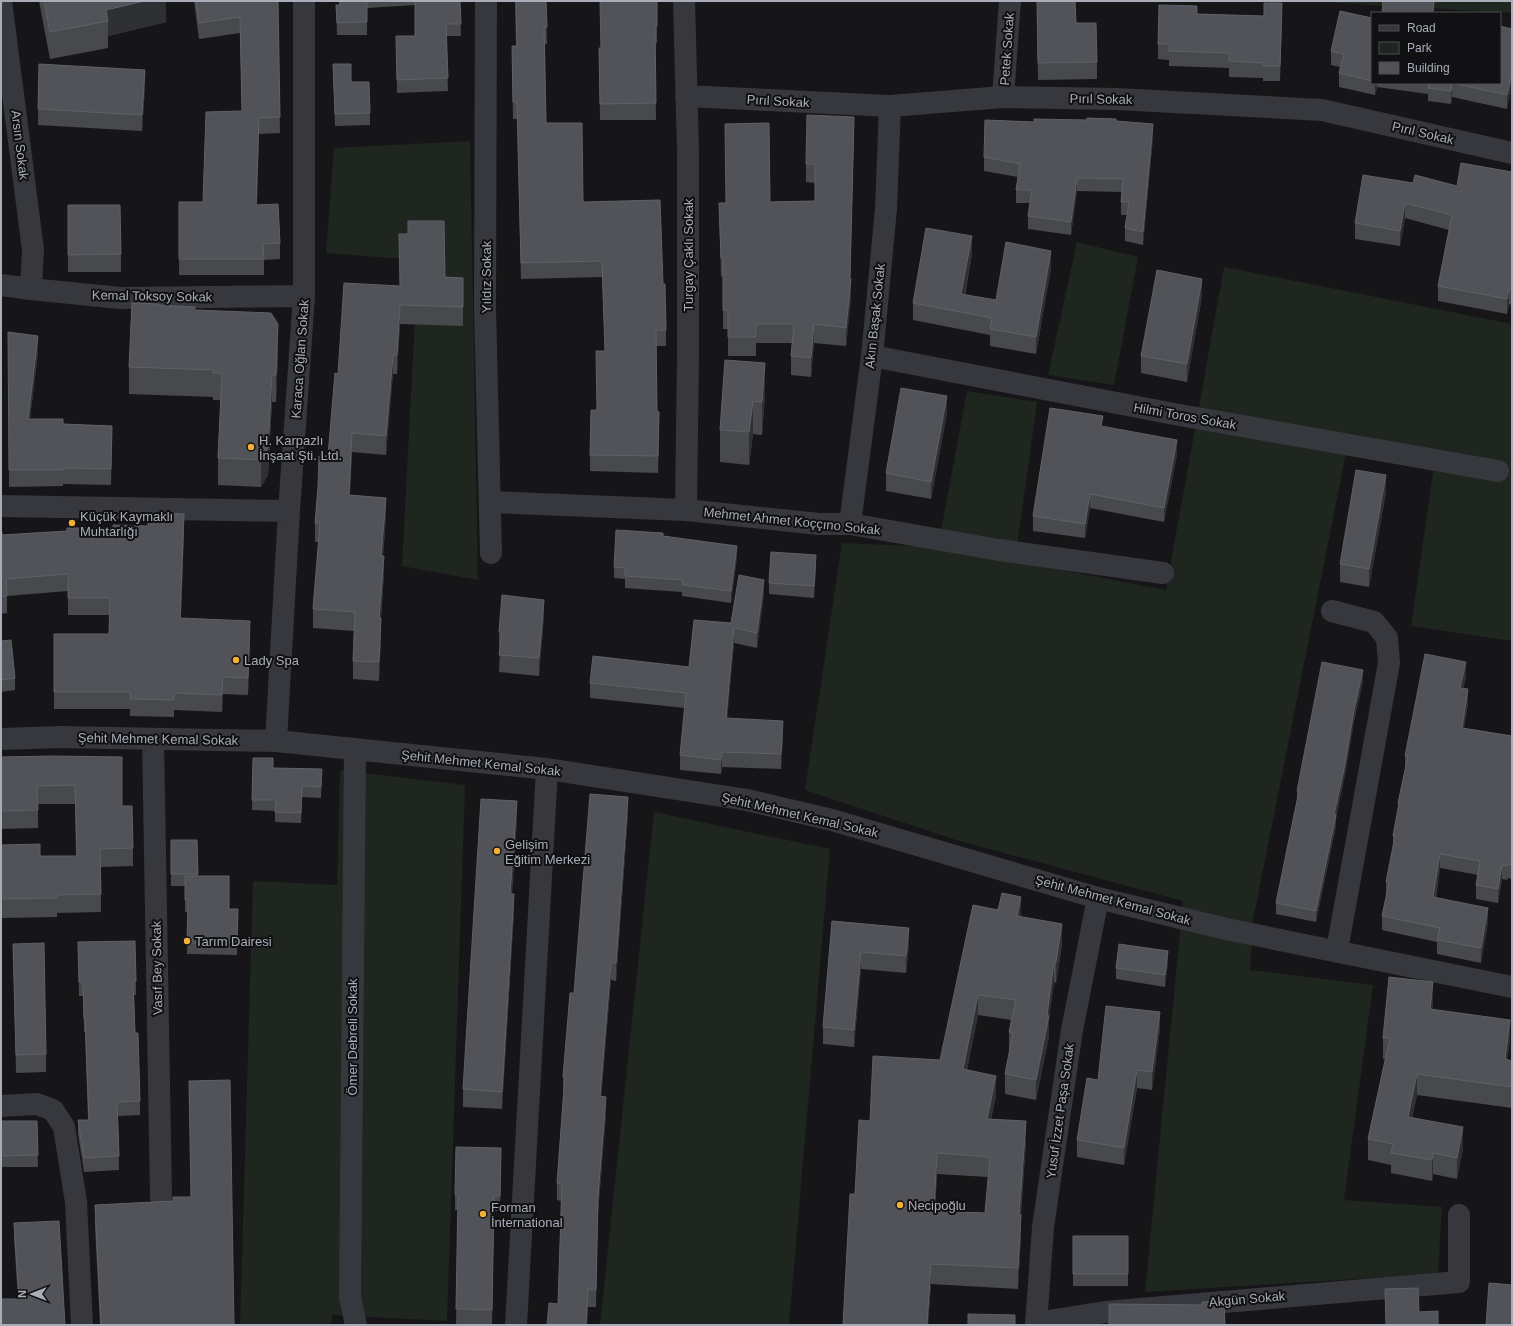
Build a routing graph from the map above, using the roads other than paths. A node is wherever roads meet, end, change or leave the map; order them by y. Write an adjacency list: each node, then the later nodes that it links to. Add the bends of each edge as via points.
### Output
1 (1, 1): 11 (street, Arsın Sokak, via 33,250)
2 (304, 1): 12 (street, Karaca Oğlan Sokak)
3 (486, 1): 15 (street, Yıldız Sokak, via 485,308)
4 (684, 1): 6 (street, Turgay Çaklı Sokak)
5 (1010, 1): 7 (street, Petek Sokak)
6 (686, 96): 8 (street, Pırıl Sokak); 17 (street, Turgay Çaklı Sokak)
7 (1003, 97): 8 (street, Pırıl Sokak); 9 (street, Pırıl Sokak, via 1117,99 1322,110)
8 (890, 106): 13 (street, Akın Başak Sokak, via 886,209)
9 (1512, 153)
10 (1, 284): 11 (street, Kemal Toksoy Sokak)
11 (30, 289): 12 (street, Kemal Toksoy Sokak, via 120,298)
12 (304, 296): 18 (street, Karaca Oğlan Sokak)
13 (872, 356): 14 (street, Hilmi Toros Sokak, via 1174,414); 19 (street, Akın Başak Sokak)
14 (1498, 471)
15 (490, 502): 17 (street, Mehmet Ahmet Koççıno Sokak); 20 (street, Yıldız Sokak)
16 (1, 506): 18 (street)
17 (686, 510): 19 (street, Mehmet Ahmet Koççıno Sokak, via 819,524)
18 (289, 511): 25 (street, Karaca Oğlan Sokak)
19 (850, 524): 21 (street, Mehmet Ahmet Koççıno Sokak, via 999,550)
20 (491, 553)
21 (1163, 573)
22 (1332, 611): 29 (street, via 1374,622 1387,638 1389,663)
23 (1, 740): 24 (street, Şehit Mehmet Kemal Sokak, via 60,737)
24 (153, 740): 25 (street, Şehit Mehmet Kemal Sokak); 32 (street, Vasıf Bey Sokak)
25 (276, 741): 26 (street, Şehit Mehmet Kemal Sokak)
26 (355, 749): 27 (street, Şehit Mehmet Kemal Sokak); 36 (street, Ömer Debreli Sokak, via 350,1297)
27 (547, 769): 28 (street, Şehit Mehmet Kemal Sokak, via 748,800 832,820); 37 (street)
28 (1098, 898): 29 (street, Şehit Mehmet Kemal Sokak, via 1226,929); 34 (street, Yusuf İzzet Paşa Sokak, via 1072,1030 1047,1195)
29 (1337, 950): 30 (street, Şehit Mehmet Kemal Sokak)
30 (1512, 987)
31 (1, 1106): 35 (street, via 37,1104 54,1110 64,1127 76,1202)
32 (161, 1197)
33 (1460, 1215): 34 (street, Akgün Sokak, via 1459,1282 1105,1312)
34 (1036, 1324)
35 (82, 1325)
36 (356, 1325)
37 (516, 1325)

